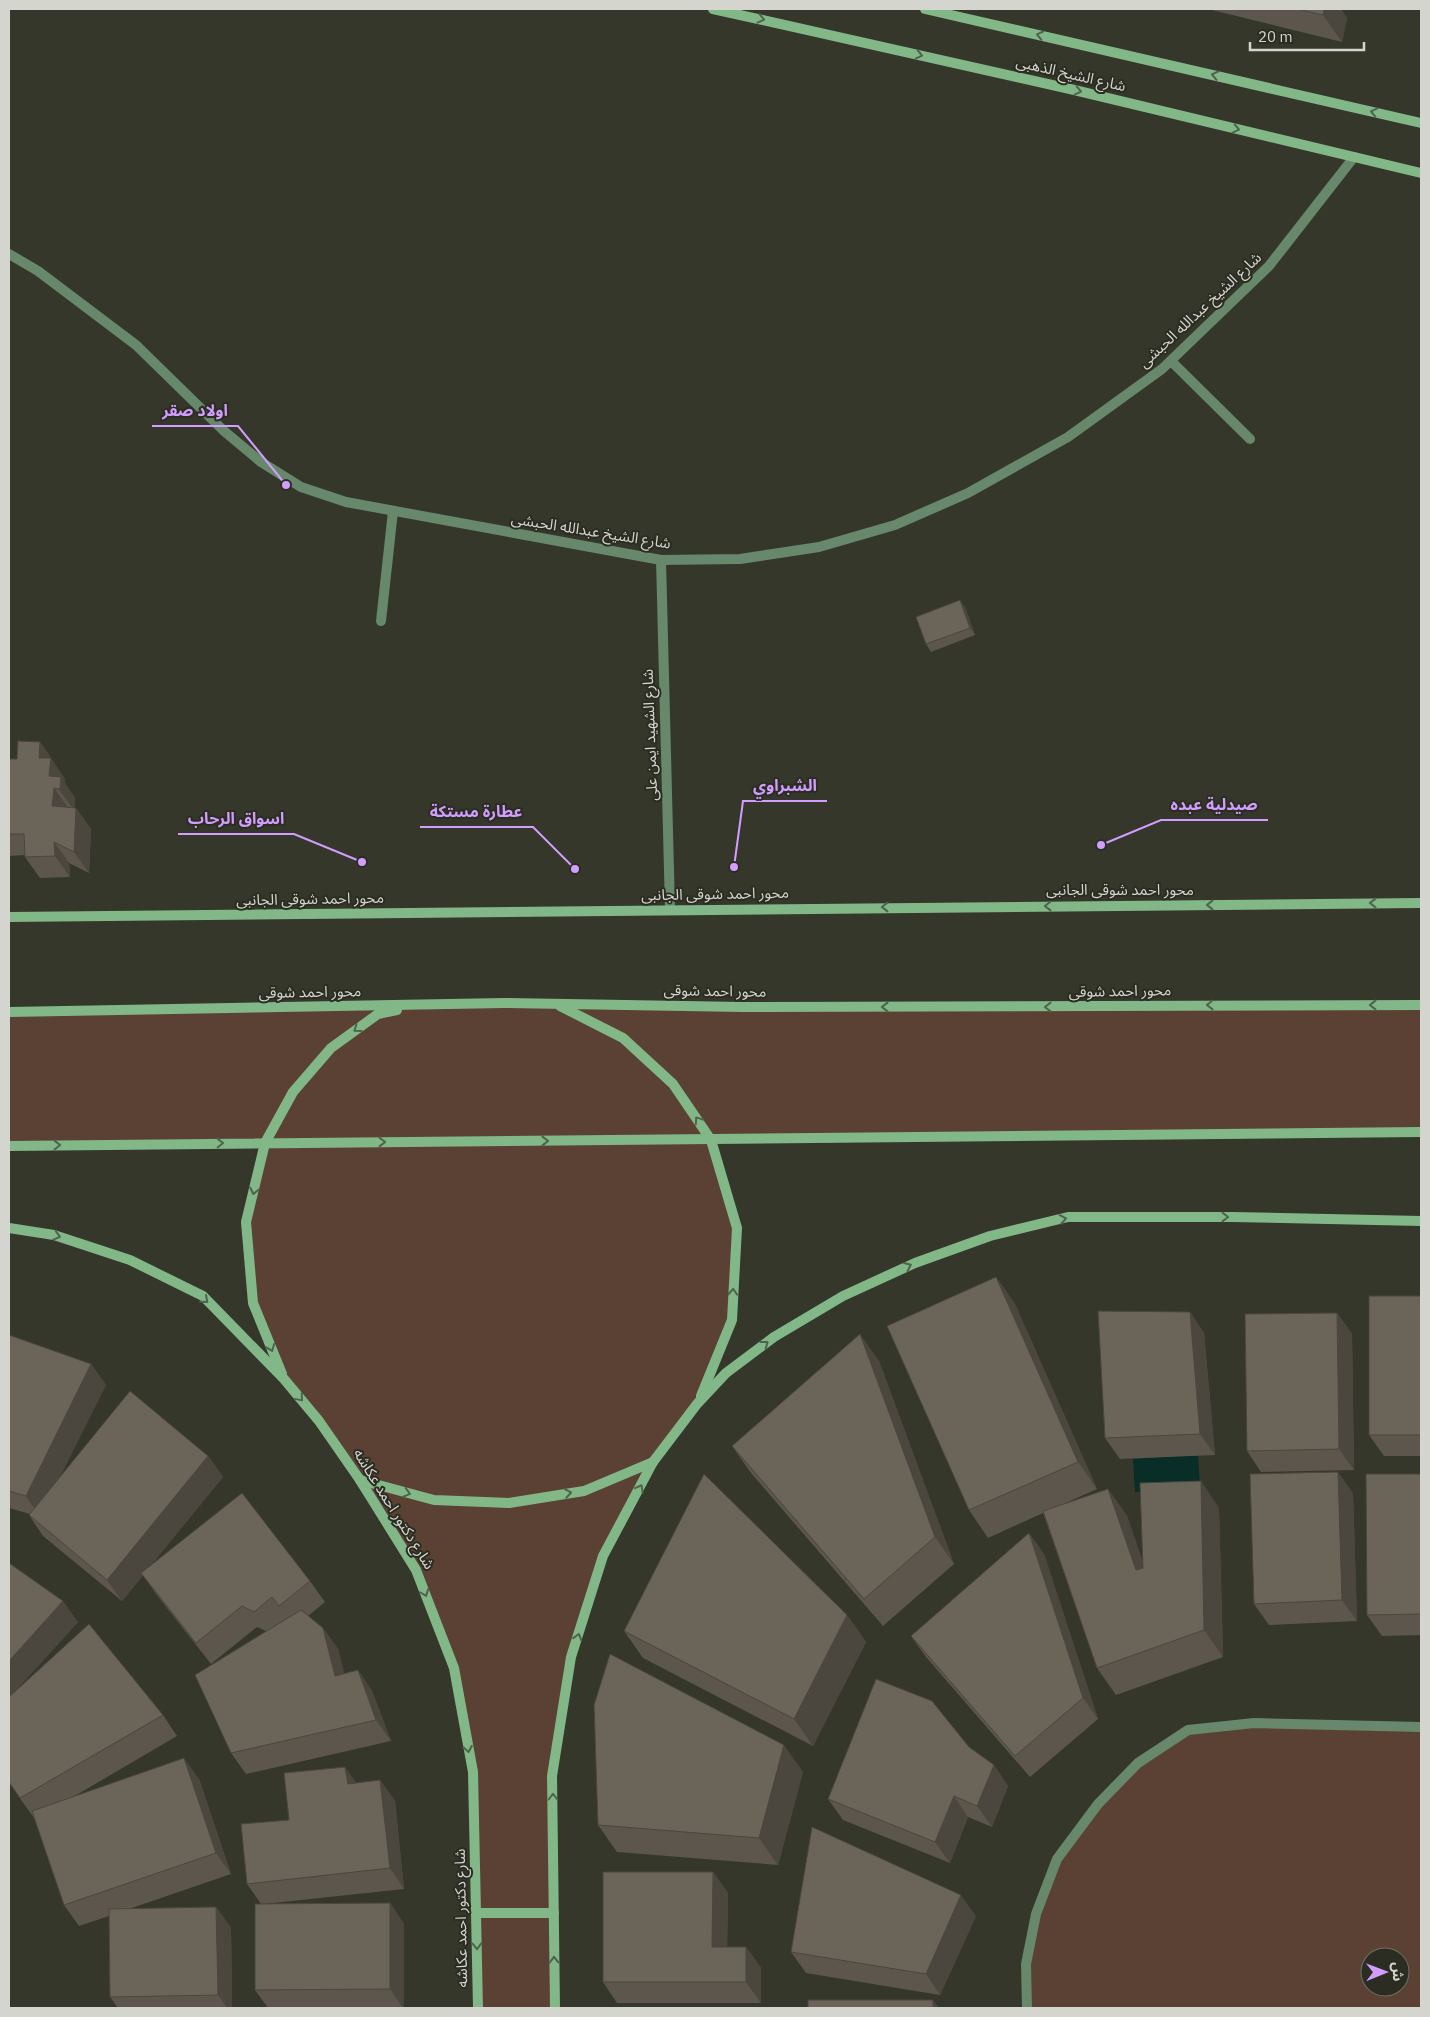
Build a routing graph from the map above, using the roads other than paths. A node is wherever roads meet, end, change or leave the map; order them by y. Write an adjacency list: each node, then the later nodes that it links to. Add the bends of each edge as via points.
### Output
1 (713, 9): 4 (street, شارع الشيخ الذهبى, one-way to 4)
2 (925, 9): 3 (street, شارع الشيخ الذهبى, one-way to 2)
3 (1421, 123)
4 (1354, 157): 5 (street, شارع الشيخ الذهبى); 7 (street, شارع الشيخ عبدالله الحبشى, via 1269,266)
5 (1421, 173)
6 (9, 254): 9 (street, شارع الشيخ عبدالله الحبشى, via 38,271 136,345 224,431 261,462 301,487 346,502)
7 (1171, 361): 8 (street); 10 (street, شارع الشيخ عبدالله الحبشى, via 1068,437 968,493 895,525 819,547 789,552 740,559)
8 (1250, 439)
9 (393, 511): 10 (street, شارع الشيخ عبدالله الحبشى); 11 (street)
10 (660, 560): 13 (street, شارع الشهيد ايمن على)
11 (382, 622)
12 (1421, 903): 13 (street, محور احمد شوقى الجانبى, one-way to 13)
13 (670, 909): 14 (street, محور احمد شوقى الجانبى)
14 (9, 917)
15 (504, 1003): 16 (street, محور احمد شوقى); 17 (street, محور احمد شوقى, one-way to 15, via 742,1007); 20 (street, one-way to 15, via 674,1084 623,1038 563,1006)
16 (417, 1005): 18 (street, محور احمد شوقى); 21 (street, one-way to 21, via 378,1014 331,1048 293,1092)
17 (1421, 1005)
18 (9, 1012)
19 (1421, 1132): 20 (street)
20 (711, 1140): 21 (street, one-way to 20); 26 (street, one-way to 20, via 732,1320 737,1228)
21 (265, 1143): 22 (street, one-way to 21); 25 (street, one-way to 25, via 246,1222 253,1303)
22 (9, 1146)
23 (1421, 1221): 26 (street, one-way to 23, via 726,1373 774,1337 842,1296 915,1263 990,1236 1068,1218)
24 (9, 1228): 25 (street, شارع دكتور احمد عكاشه, one-way to 25, via 54,1235 130,1260 202,1296)
25 (284, 1379): 28 (street, شارع دكتور احمد عكاشه, one-way to 28, via 319,1421)
26 (697, 1404): 27 (street)
27 (653, 1462): 28 (street, one-way to 27, via 434,1500 509,1503 584,1490); 31 (street, one-way to 27, via 552,1776 571,1657 603,1556)
28 (360, 1480): 30 (street, شارع دكتور احمد عكاشه, one-way to 30, via 416,1570 454,1668 472,1772)
29 (1421, 1727): 34 (street, via 1254,1723 1188,1730 1138,1762 1098,1804 1057,1859 1034,1922 1026,1964)
30 (477, 1913): 31 (street); 32 (street, شارع دكتور احمد عكاشه, one-way to 32)
31 (554, 1913): 33 (street, one-way to 31)
32 (478, 2008)
33 (555, 2008)
34 (1027, 2008)

